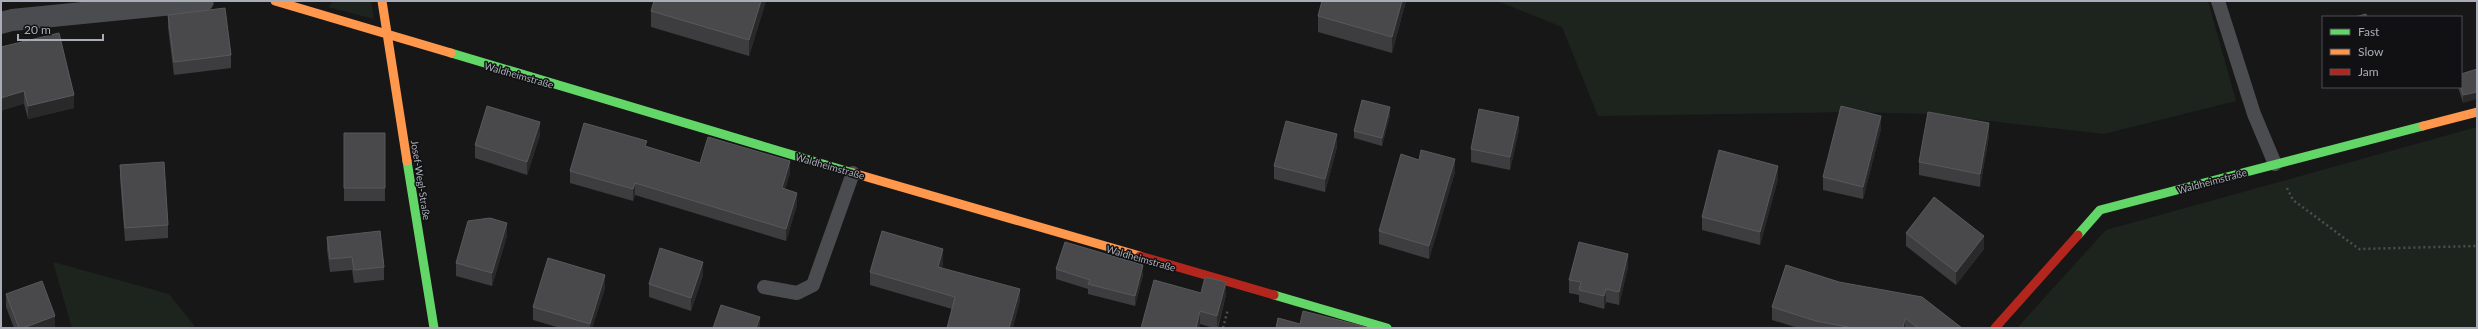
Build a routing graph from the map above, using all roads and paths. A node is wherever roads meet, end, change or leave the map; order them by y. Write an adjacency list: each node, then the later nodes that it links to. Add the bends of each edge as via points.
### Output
1 (204, 1): 5 (street)
2 (275, 1): 6 (street, Waldheimstraße)
3 (382, 1): 6 (street, Josef-Wegl-Straße)
4 (2218, 1): 8 (lane, via 2254,114)
5 (1, 23)
6 (387, 35): 9 (street, Waldheimstraße); 12 (street, Josef-Wegl-Straße)
7 (2477, 112): 8 (street, Waldheimstraße)
8 (2275, 164): 10 (path, via 2293,200 2359,249); 14 (street, Waldheimstraße, via 2100,210)
9 (853, 173): 11 (lane, via 813,284 797,293); 13 (street, Waldheimstraße)
10 (2477, 246)
11 (764, 287)
12 (434, 328)
13 (1387, 328)
14 (1996, 328)

